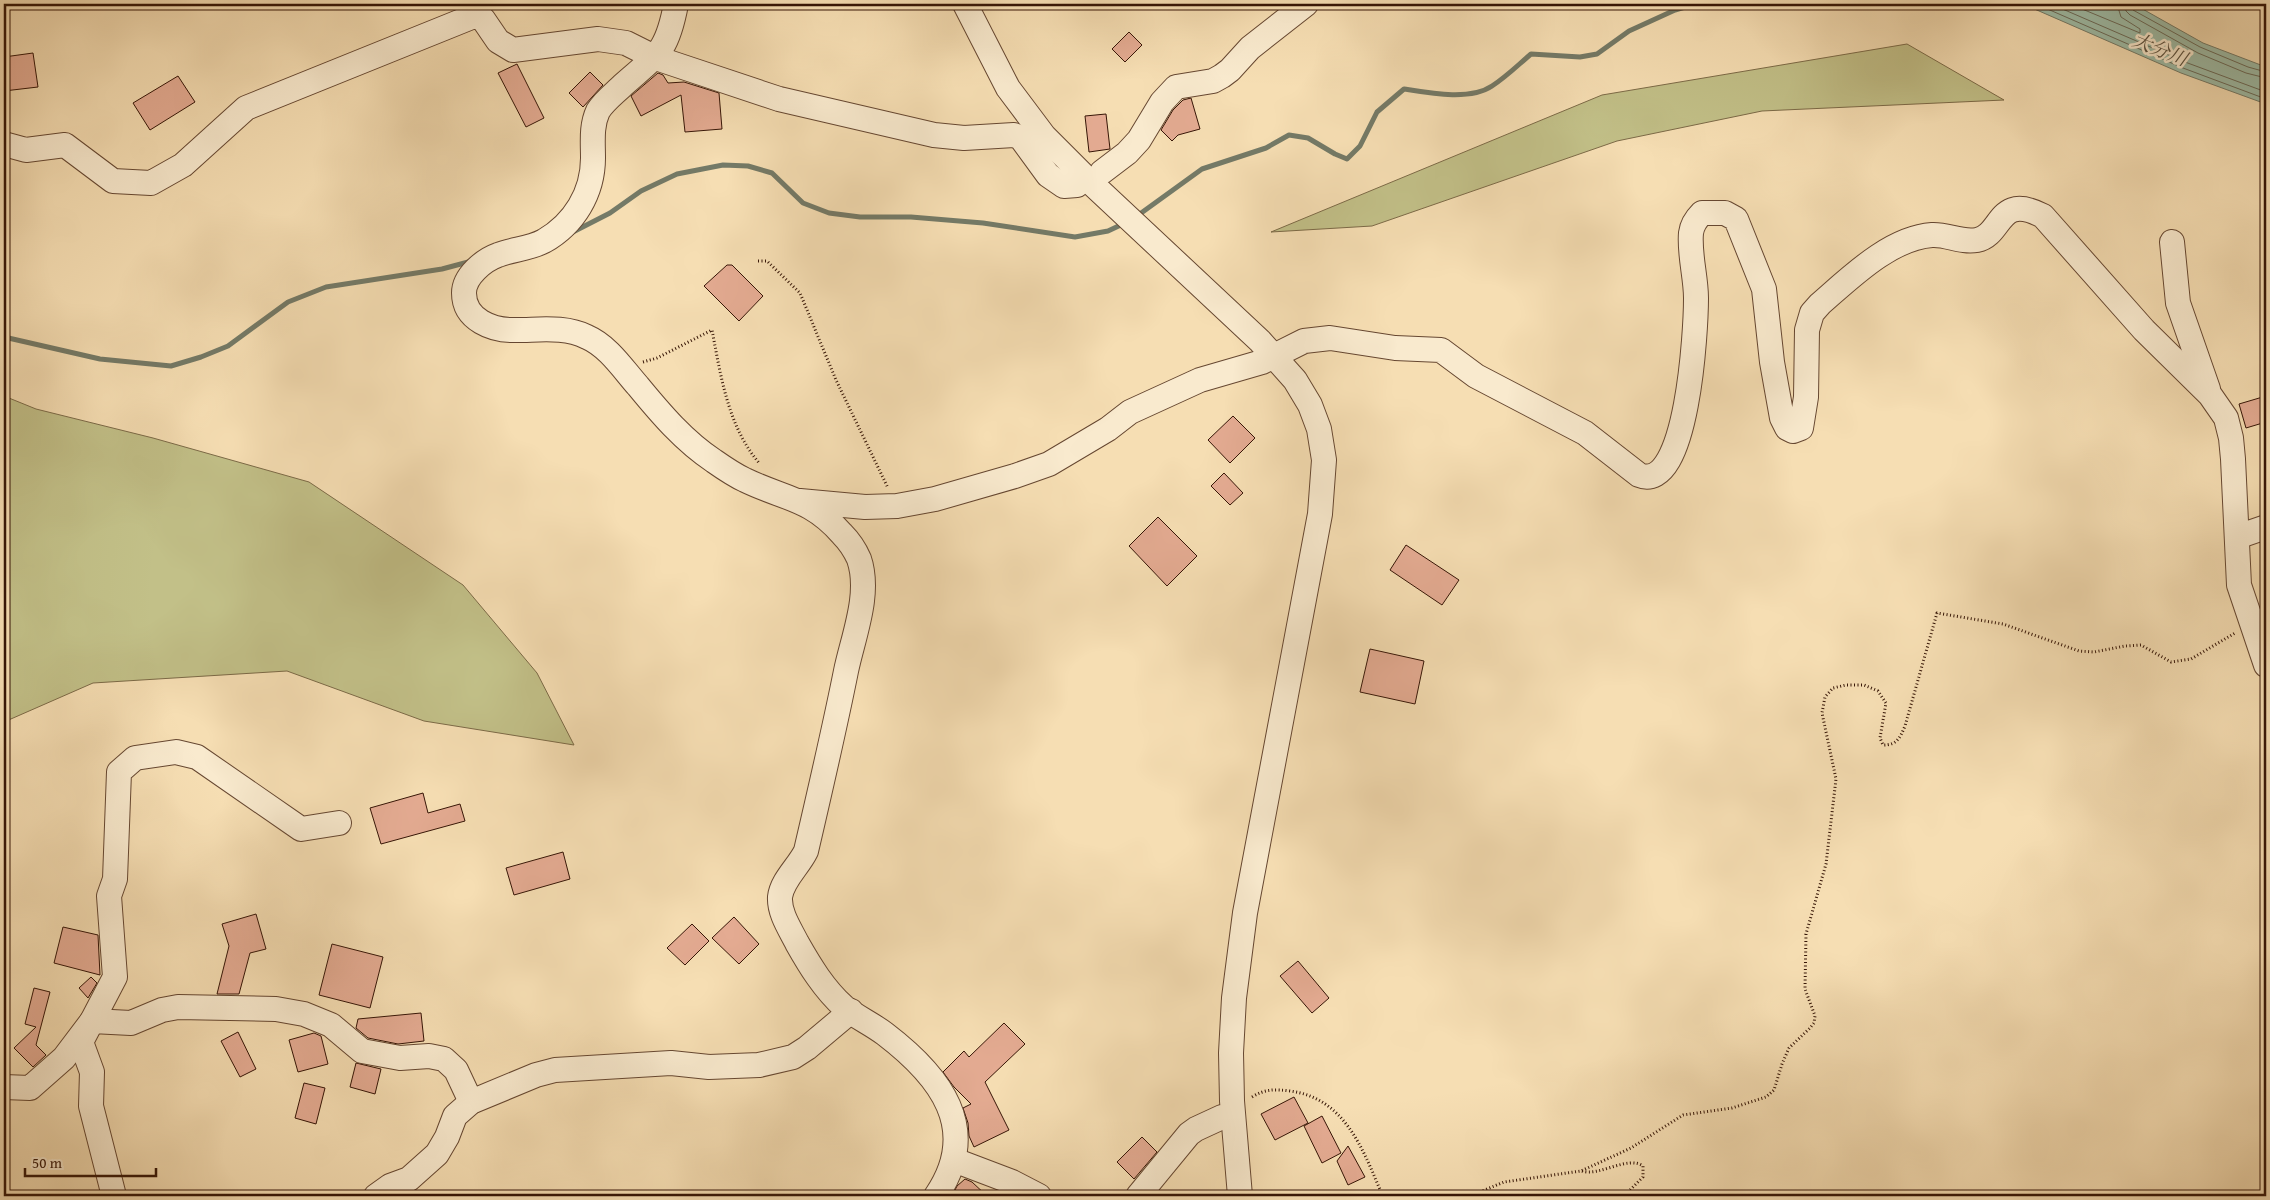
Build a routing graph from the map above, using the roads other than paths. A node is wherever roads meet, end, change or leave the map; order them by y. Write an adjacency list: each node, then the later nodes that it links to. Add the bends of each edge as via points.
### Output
1 (676, 4): 4 (street, via 668,38)
2 (965, 4): 6 (street, via 1008,88 1044,136)
3 (1306, 4): 6 (street, via 1250,48 1222,76 1176,87 1128,153)
4 (656, 58): 5 (street, via 626,43 598,39 513,50 498,41 483,19 474,16 246,108 183,165 151,183 113,182 65,145 26,150); 6 (street, via 779,99 934,135 964,138 1014,136 1021,138 1048,175 1064,186); 10 (street, via 611,96 598,112 592,133 590,185 571,220 541,242 498,255 471,274 464,289 467,306 488,326 510,331 560,329 595,342 696,448 745,480)
5 (4, 144)
6 (1089, 179): 8 (street)
7 (2172, 242): 9 (street, via 2178,303)
8 (1268, 349): 9 (street, via 1330,338 1395,348 1440,350 1476,376 1585,433 1646,478 1655,476 1667,462 1687,400 1693,368 1696,295 1691,233 1695,221 1702,214 1725,212 1736,220 1764,289 1782,418 1786,428 1793,431 1801,428 1804,420 1807,330 1812,312 1820,304 1881,255 1909,241 1932,235 1960,241 1978,240 1986,236 2004,215 2030,209 2043,216 2144,330); 10 (street, via 1145,405 1049,464 976,488 896,506 865,507); 26 (street, via 1302,391 1315,418 1321,440 1324,476 1320,514 1245,913 1234,998 1232,1109)
9 (2210, 395): 12 (street, via 2226,418 2231,438)
10 (800, 501): 15 (street, via 820,513 846,538 858,558 862,583 860,611 806,851 782,887 780,905 815,973 836,999)
11 (2266, 527): 12 (street)
12 (2237, 537): 13 (street, via 2239,586)
13 (2266, 665)
14 (339, 823): 16 (street, via 300,829 197,757 176,752 135,758 118,772 115,879 109,896 115,977)
15 (851, 1011): 18 (street, via 792,1057 759,1065 709,1067 671,1063 555,1070); 20 (street, via 885,1033 935,1081 953,1113 956,1130)
16 (92, 1021): 17 (street, via 64,1058 30,1088); 18 (street, via 131,1022 178,1007 276,1009 304,1014 331,1025 362,1051 400,1058 429,1056 444,1059 456,1070); 21 (street, via 81,1042 92,1072 91,1106)
17 (4, 1087)
18 (471, 1102): 22 (street, via 455,1116 437,1154 409,1179)
19 (1222, 1117): 25 (street, via 1189,1134)
20 (954, 1160): 23 (street); 24 (street)
21 (114, 1196)
22 (376, 1196)
23 (936, 1196)
24 (1039, 1196)
25 (1138, 1196)
26 (1240, 1196)

